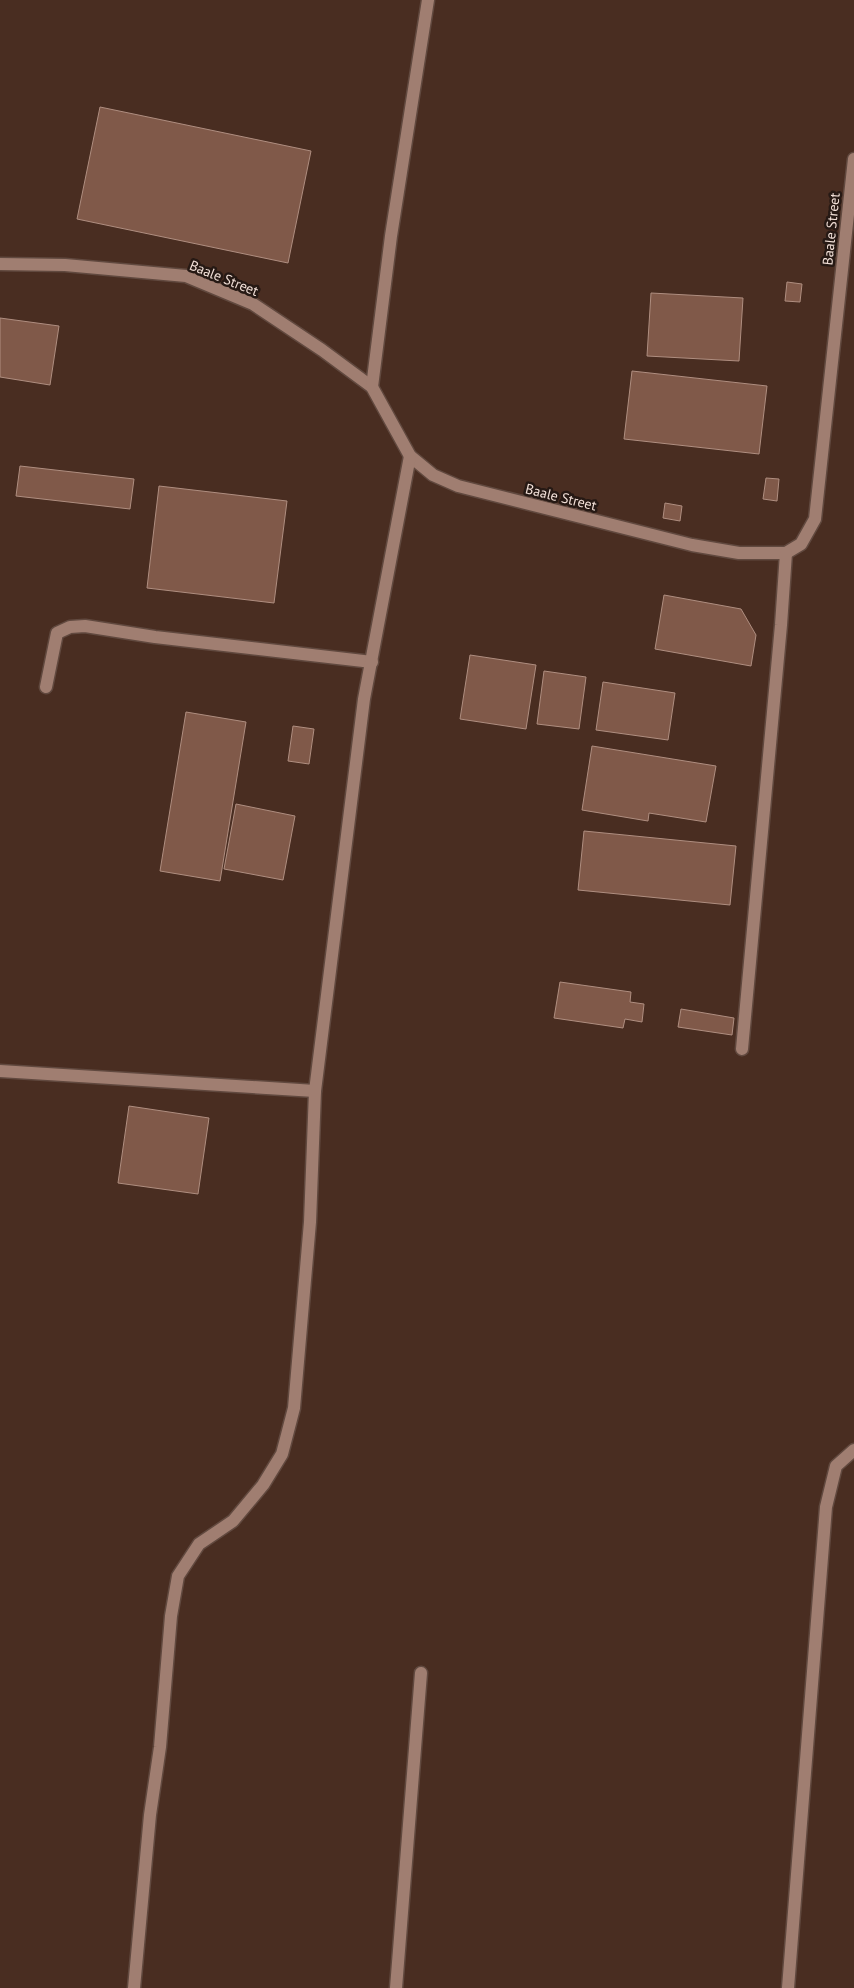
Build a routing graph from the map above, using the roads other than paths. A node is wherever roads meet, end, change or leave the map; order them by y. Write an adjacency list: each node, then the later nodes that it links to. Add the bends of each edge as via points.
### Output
1 (428, 0): 4 (street, via 391,236)
2 (854, 159): 6 (street, Baale Street, via 815,519 801,544)
3 (0, 264): 4 (street, Baale Street, via 65,265 186,276 253,304)
4 (372, 387): 5 (street, Baale Street)
5 (410, 456): 6 (street, Baale Street, via 432,475 458,486 692,545 739,553); 7 (street)
6 (786, 553): 9 (street)
7 (372, 662): 8 (street, via 85,626 70,627 57,633); 11 (street, via 364,699)
8 (46, 687)
9 (742, 1049)
10 (0, 1071): 11 (street)
11 (315, 1091): 14 (street, via 310,1222 294,1408 282,1454 263,1485 233,1521 199,1544 178,1576)
12 (854, 1450): 16 (street, via 836,1466 826,1507)
13 (421, 1673): 15 (street)
14 (134, 1988)
15 (396, 1988)
16 (788, 1988)

